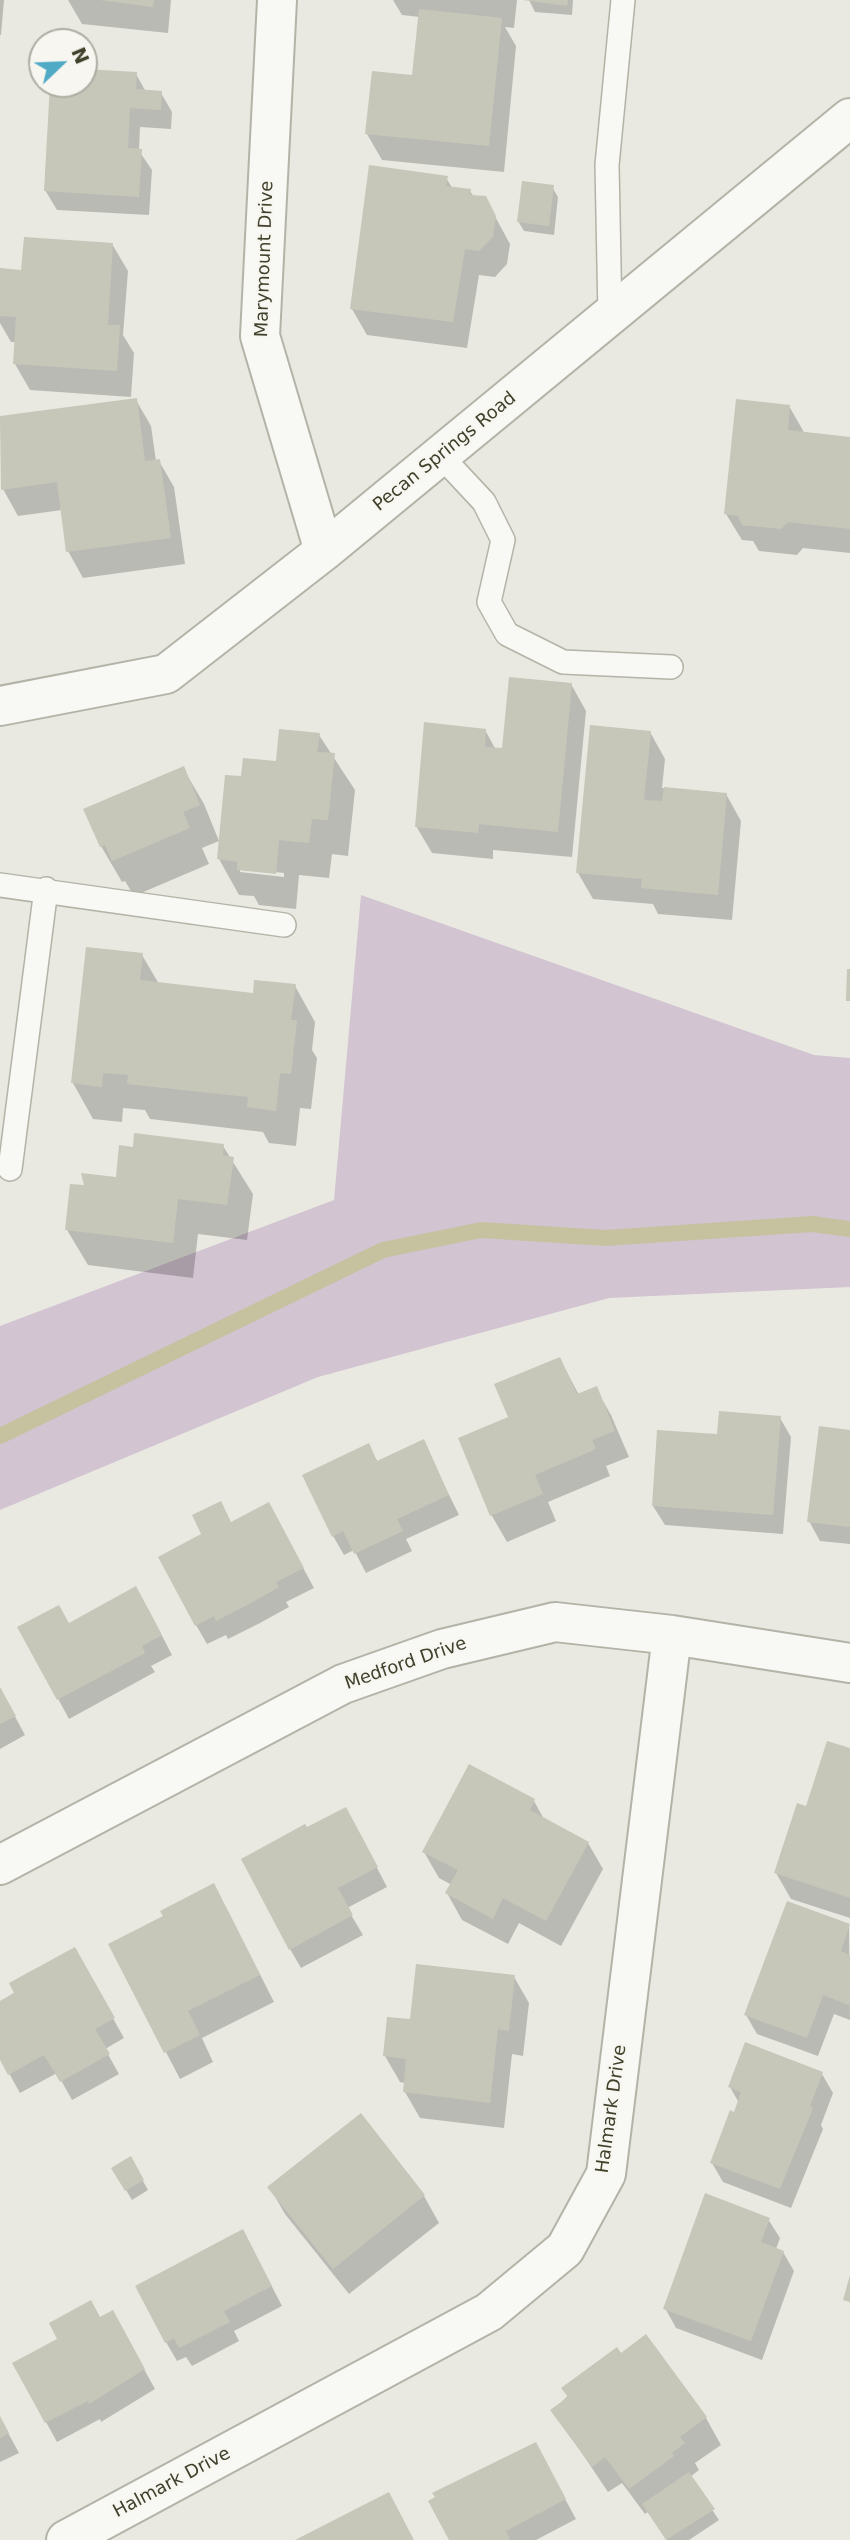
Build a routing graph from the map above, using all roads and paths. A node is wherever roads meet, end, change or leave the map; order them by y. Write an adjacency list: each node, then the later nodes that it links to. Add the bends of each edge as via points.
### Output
1 (277, 0): 6 (street, Marymount Drive, via 260,335)
2 (623, 0): 4 (lane, via 607,165)
3 (850, 118): 4 (street, Pecan Springs Road)
4 (610, 316): 5 (street, Pecan Springs Road)
5 (441, 456): 6 (street, Pecan Springs Road); 7 (lane, via 484,502 503,540 489,602 507,634 564,662)
6 (324, 551): 8 (street, Pecan Springs Road, via 166,674)
7 (671, 667)
8 (0, 706)
9 (0, 885): 10 (lane)
10 (46, 889): 11 (lane); 12 (lane)
11 (284, 925)
12 (10, 1170)
13 (672, 1636): 14 (street, Medford Drive); 15 (street, Medford Drive, via 555,1622 442,1648 344,1684); 16 (street, Halmark Drive, via 606,2174 565,2249 489,2312)
14 (850, 1663)
15 (0, 1865)
16 (66, 2540)

